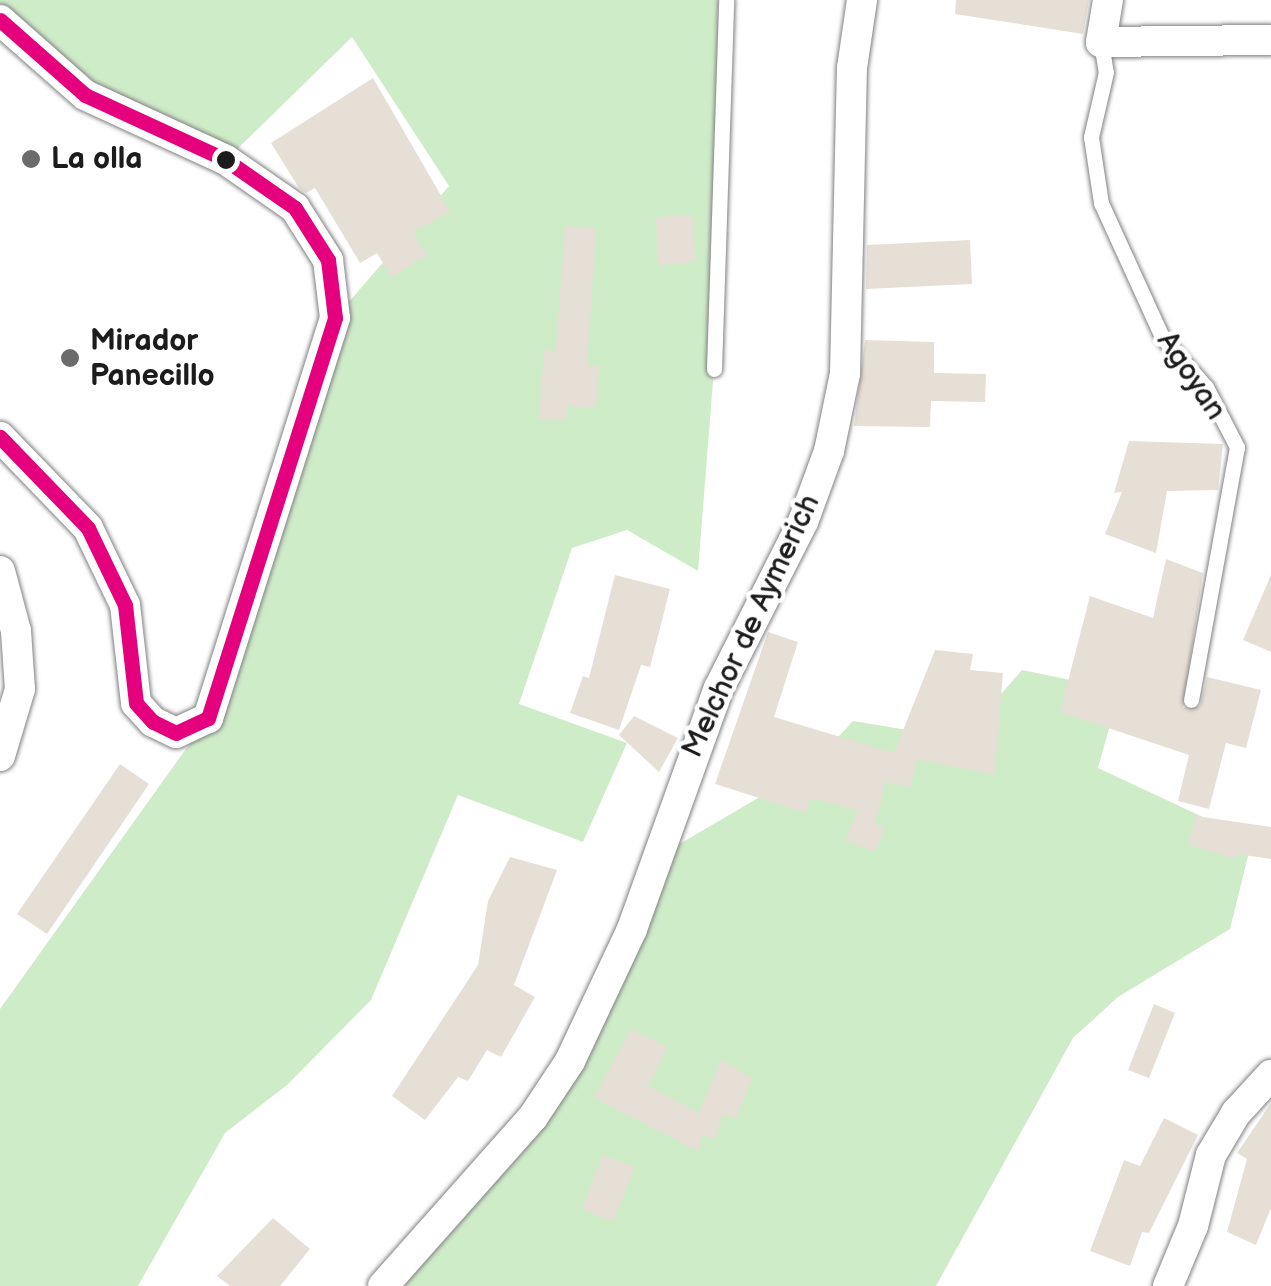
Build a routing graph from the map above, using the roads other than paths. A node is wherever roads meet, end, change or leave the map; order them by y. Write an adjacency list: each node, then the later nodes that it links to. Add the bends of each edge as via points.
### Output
1 (726, 0): 7 (lane)
2 (862, 0): 13 (street, Melchor de Aymerich, via 852,68 845,374 823,469 719,688 632,929 570,1061 533,1117)
3 (1108, 0): 6 (street, Agoyan)
4 (0, 20): 8 (street, via 85,95 226,160 294,208 328,260 335,318 208,718 176,733 136,704 125,605 88,528)
5 (1271, 40): 6 (street)
6 (1101, 42): 10 (lane, Agoyan, via 1106,72 1092,137 1100,203 1162,337 1206,387 1237,447)
7 (714, 369)
8 (0, 436)
9 (0, 571): 11 (street, via 16,630 20,689)
10 (1191, 700)
11 (0, 756)
12 (1271, 1075): 14 (street, via 1236,1113 1211,1155)
13 (383, 1286)
14 (1168, 1286)

